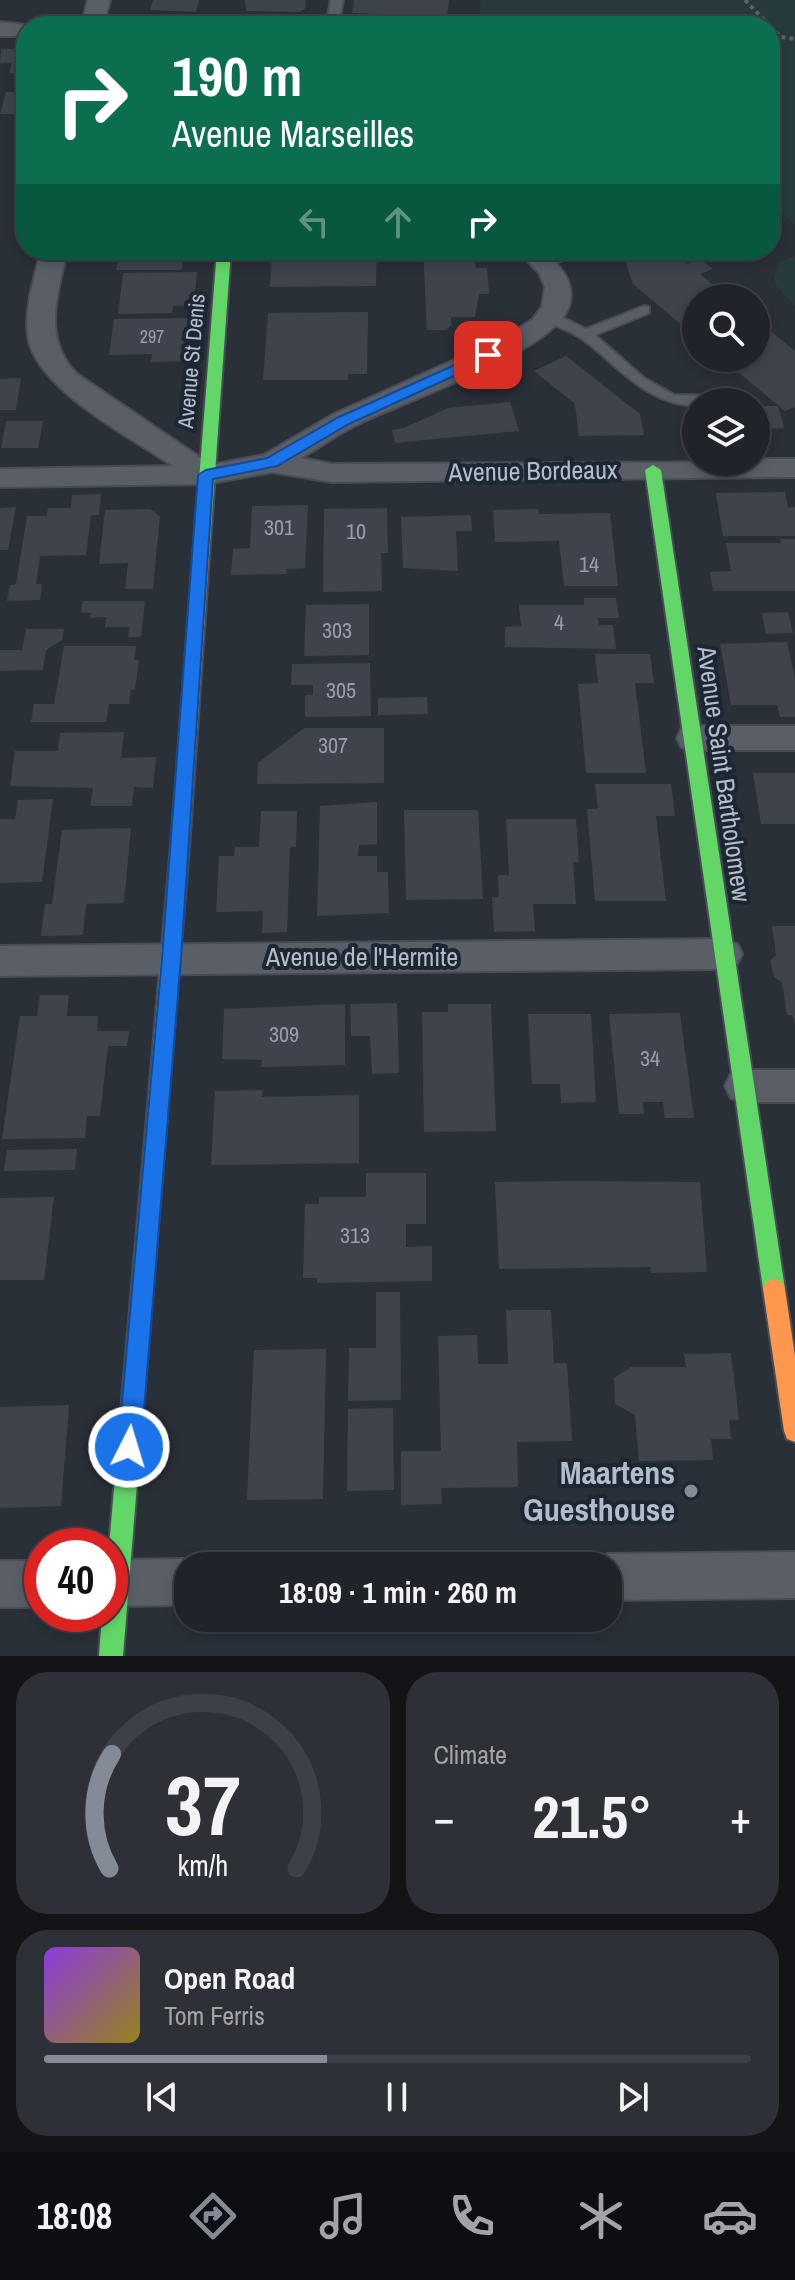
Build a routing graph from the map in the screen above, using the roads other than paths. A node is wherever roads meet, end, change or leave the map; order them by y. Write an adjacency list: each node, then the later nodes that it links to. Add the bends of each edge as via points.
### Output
1 (52, 260): 11 (street, via 40,336 50,363)
2 (223, 260): 11 (street, Avenue St Denis)
3 (540, 260): 5 (street, via 558,287)
4 (644, 310): 6 (lane)
5 (550, 317): 6 (lane); 8 (street, via 512,344 344,420)
6 (586, 334): 7 (lane, via 648,385 669,398)
7 (682, 399)
8 (272, 463): 10 (street, Avenue Bordeaux, via 332,473); 11 (street)
9 (795, 468): 10 (street, Avenue Bordeaux)
10 (653, 470): 13 (street, Avenue Saint Bartholomew)
11 (206, 475): 12 (street); 16 (street, Avenue St Denis)
12 (0, 478)
13 (693, 738): 14 (street); 15 (street, Avenue Saint Bartholomew)
14 (795, 738)
15 (724, 954): 16 (street, Avenue de l'Hermite); 18 (street, Avenue Saint Bartholomew)
16 (172, 958): 17 (street, Avenue de l'Hermite); 23 (street, Avenue St Denis)
17 (0, 961)
18 (744, 1086): 19 (street); 20 (street, Avenue Saint Bartholomew)
19 (795, 1086)
20 (772, 1274): 21 (lane); 22 (street, Avenue Saint Bartholomew)
21 (795, 1274)
22 (795, 1431)
23 (119, 1528)
24 (795, 1575): 25 (street)
25 (622, 1577)
26 (174, 1582): 27 (street)
27 (128, 1583)
28 (0, 1584): 29 (street)
29 (24, 1584)
30 (112, 1632): 31 (street, Avenue St Denis)
31 (111, 1656)

